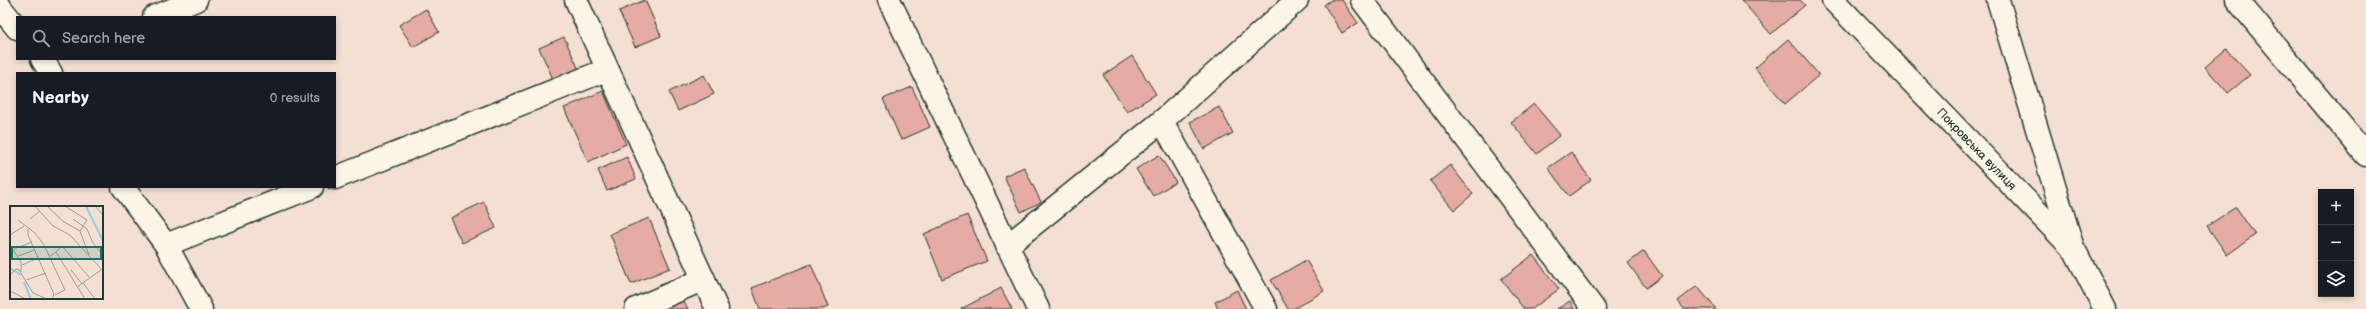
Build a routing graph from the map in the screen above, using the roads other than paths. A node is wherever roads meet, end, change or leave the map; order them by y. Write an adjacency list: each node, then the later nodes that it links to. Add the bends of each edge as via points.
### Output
1 (196, 0): 10 (street)
2 (576, 0): 12 (street)
3 (889, 0): 19 (street)
4 (1297, 0): 13 (street)
5 (1362, 0): 27 (street)
6 (1833, 0): 20 (street, Покровська вулиця)
7 (1998, 0): 20 (street)
8 (2237, 0): 14 (street)
9 (0, 7): 11 (street)
10 (156, 16)
11 (16, 27)
12 (606, 70): 15 (street); 21 (street)
13 (1162, 121): 19 (street); 26 (street)
14 (2366, 155)
15 (336, 178)
16 (124, 188): 18 (street)
17 (309, 188): 18 (street)
18 (166, 245): 22 (street)
19 (1007, 246): 25 (street)
20 (2075, 251): 28 (street, Покровська вулиця)
21 (704, 279): 23 (street); 24 (street)
22 (201, 309)
23 (636, 309)
24 (717, 309)
25 (1038, 309)
26 (1266, 309)
27 (1594, 309)
28 (2105, 309)

